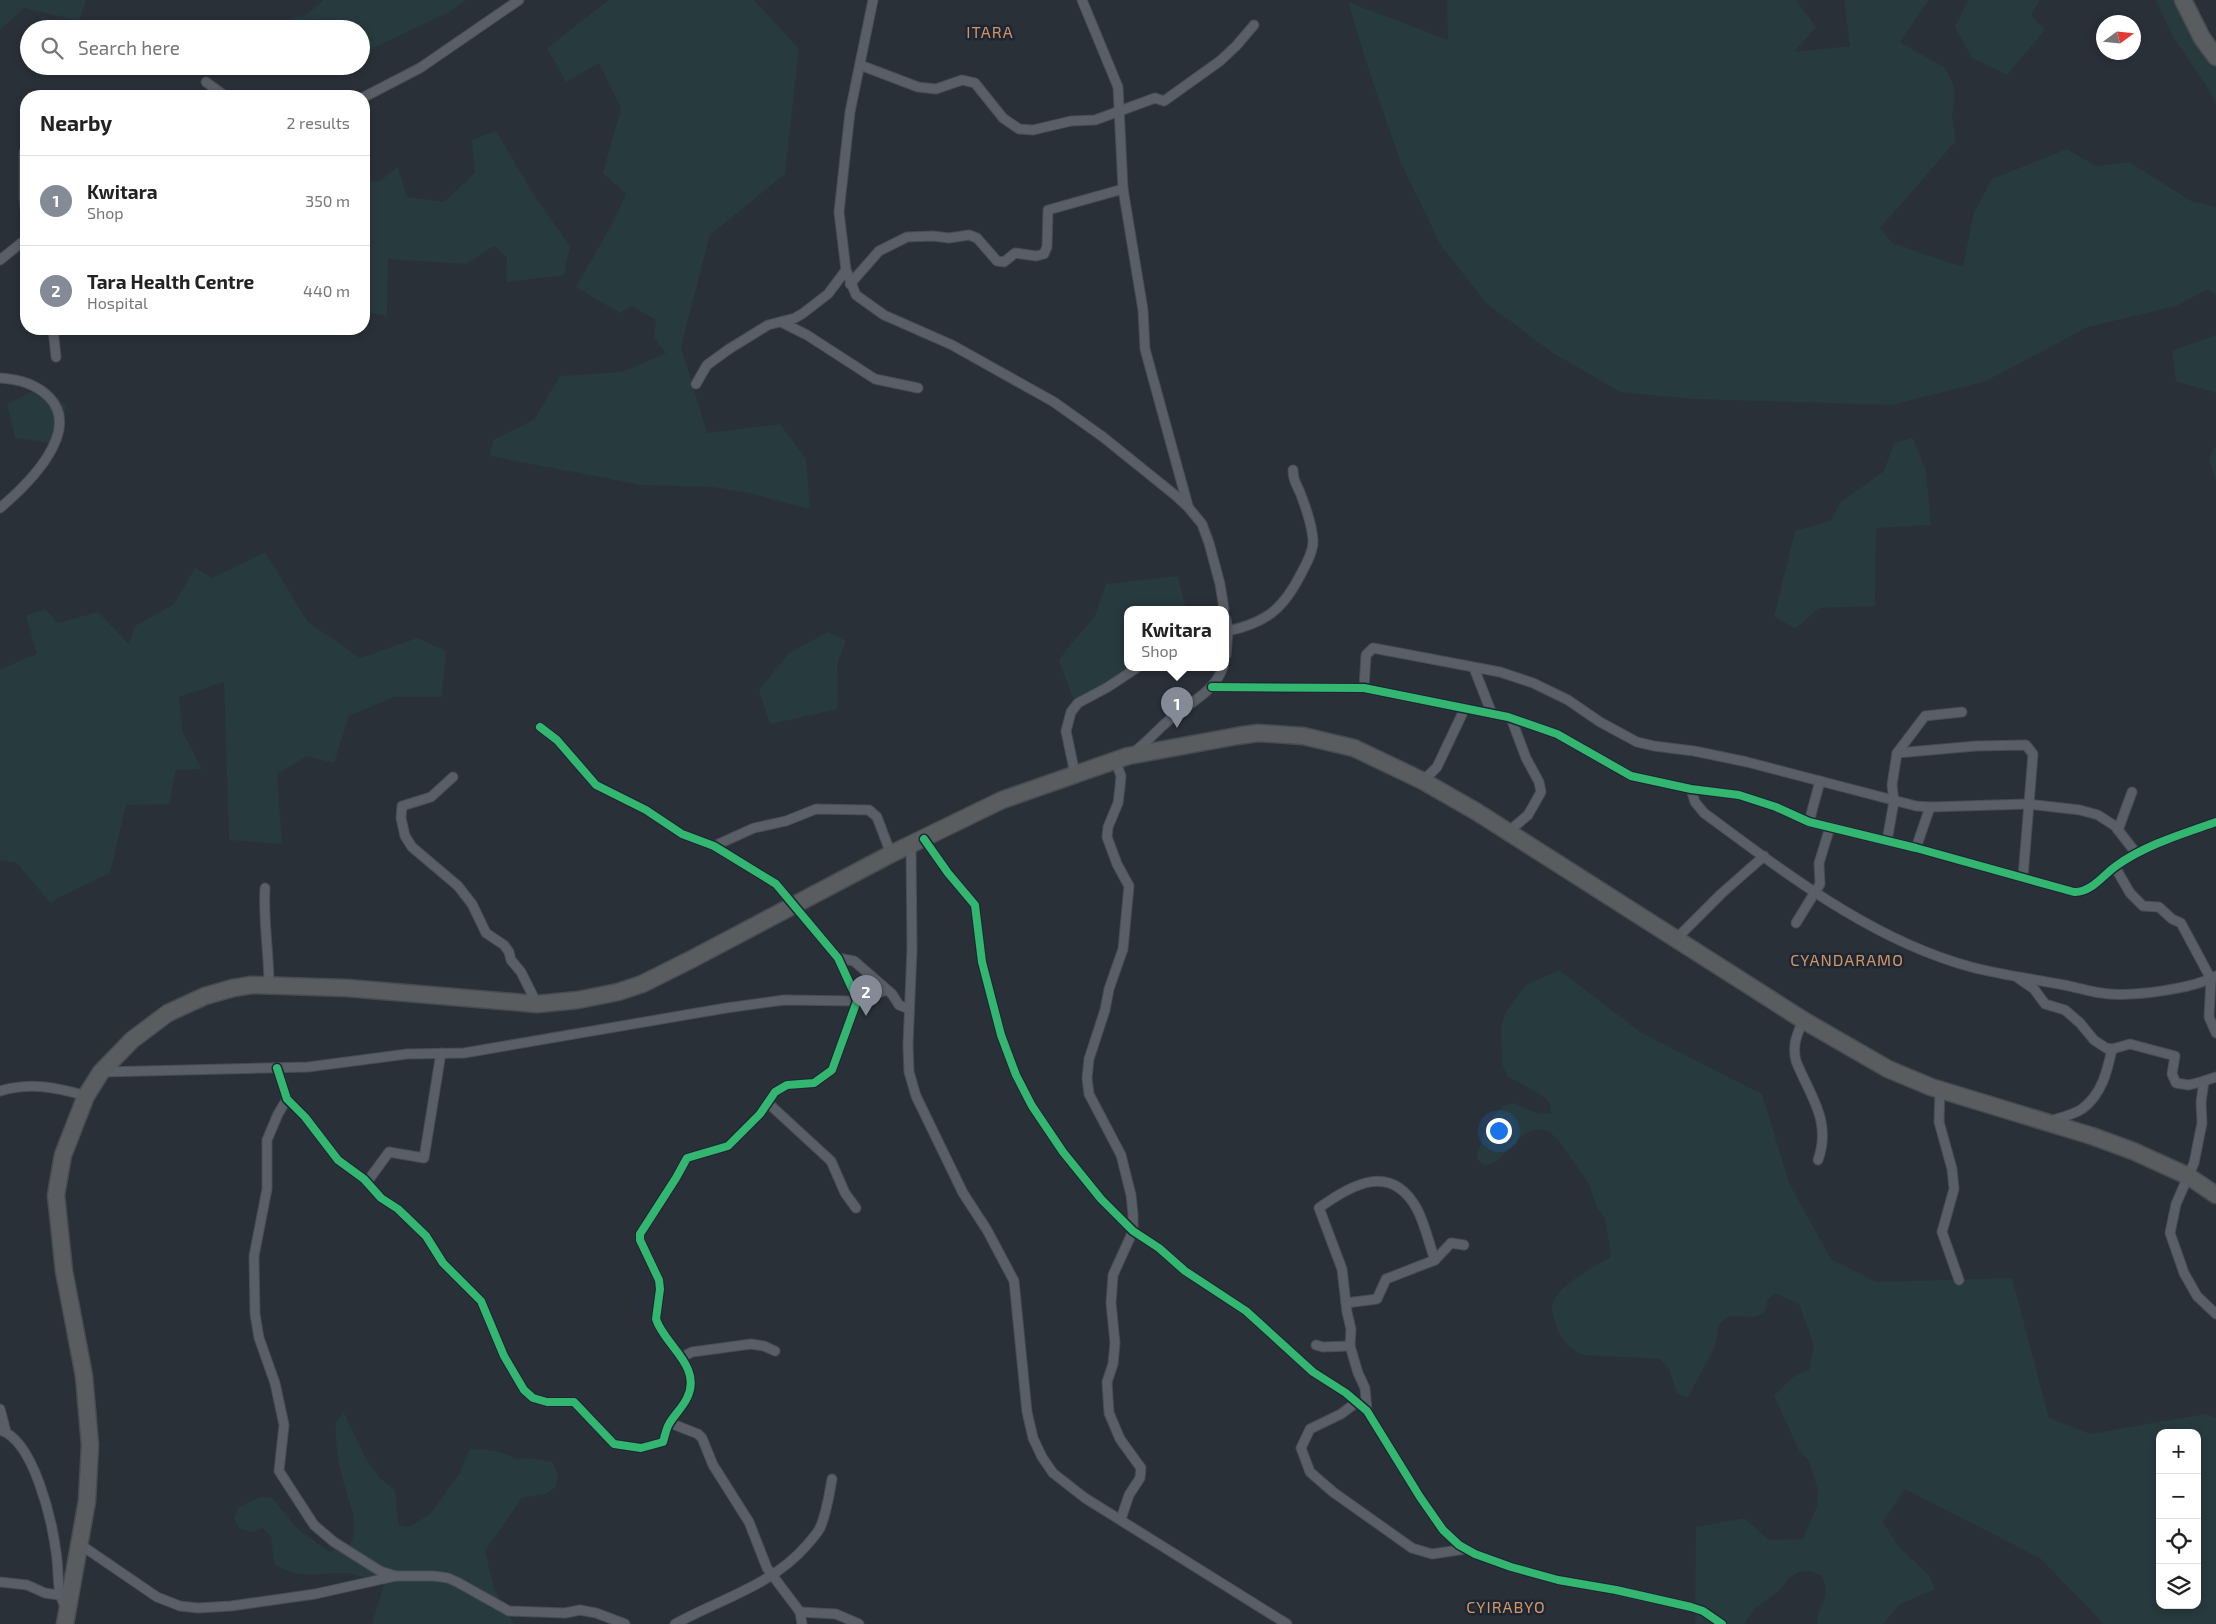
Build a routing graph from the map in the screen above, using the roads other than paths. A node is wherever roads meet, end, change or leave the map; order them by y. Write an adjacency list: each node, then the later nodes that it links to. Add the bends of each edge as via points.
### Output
1 (518, 0): 10 (street, via 420,68)
2 (873, 0): 7 (street)
3 (1082, 0): 11 (street, via 1118,88)
4 (2183, 0): 6 (highway, via 2202,38)
5 (1254, 25): 11 (street, via 1220,61 1164,101 1155,98)
6 (2216, 57)
7 (860, 66): 11 (street, via 918,87 936,88 962,80 975,83 1003,118 1019,129 1033,130 1071,121 1095,120); 15 (street, via 850,112 838,212)
8 (206, 82): 9 (street)
9 (216, 90)
10 (370, 94)
11 (1119, 112): 12 (street)
12 (1123, 189): 16 (street, via 1048,210 1044,254 1015,253 1004,262 997,261 977,238 969,235 907,237 880,251); 24 (street, via 1143,310 1146,349)
13 (20, 244): 14 (street)
14 (0, 260)
15 (846, 270): 16 (street); 17 (street, via 828,294 802,314)
16 (850, 284): 24 (street, via 856,295 884,315 952,346 1054,402)
17 (781, 322): 21 (street, via 768,325 708,365); 22 (street, via 875,379)
18 (54, 335): 19 (street)
19 (56, 357)
20 (0, 378): 25 (street, via 24,382 45,393 55,403 60,425 56,441 44,462 20,491)
21 (696, 384)
22 (918, 388)
23 (1293, 470): 27 (street, via 1313,541 1308,559 1292,592 1281,606 1258,622)
24 (1188, 506): 26 (street, via 1202,524 1209,543)
25 (0, 508)
26 (1224, 606)
27 (1229, 632)
28 (1474, 668): 32 (street, via 1373,648 1366,655); 35 (street); 43 (street, via 1533,682 1637,742 1694,751)
29 (1132, 671): 40 (street, via 1078,703 1071,712 1066,731)
30 (1222, 671): 31 (street)
31 (1212, 687): 32 (street); 39 (street, via 1148,742)
32 (1364, 688): 33 (street)
33 (1465, 708): 35 (street); 42 (street, via 1437,767)
34 (1962, 712): 38 (street, via 1925,716)
35 (1492, 714): 36 (street)
36 (1512, 718): 44 (street, via 1563,737 1631,776); 53 (street, via 1541,792 1528,815)
37 (540, 727): 56 (street, via 557,740 596,784 646,810 682,834)
38 (1897, 753): 46 (street, via 1891,796); 47 (street, via 2026,745 2033,754)
39 (1121, 758): 40 (highway); 42 (highway, via 1251,734 1279,734 1354,748); 95 (street, via 1118,803 1107,837 1130,886 1122,949 1086,1078 1089,1094 1121,1156 1131,1195)
40 (1075, 774): 55 (highway, via 1002,800)
41 (453, 777): 74 (street, via 431,797 402,806 405,836 412,847 458,886 472,904 486,933 509,952)
42 (1423, 780): 53 (highway)
43 (1820, 781): 46 (street); 49 (street)
44 (1691, 789): 49 (street, via 1740,795); 60 (street, via 1695,802 1704,813)
45 (2132, 792): 52 (street)
46 (1894, 801): 48 (street); 54 (street)
47 (2027, 804): 48 (street); 52 (street, via 2098,815); 62 (street)
48 (1930, 807): 57 (street)
49 (1809, 822): 51 (street)
50 (2216, 822): 58 (street)
51 (1830, 827): 54 (street); 64 (street, via 1820,862 1820,884)
52 (2118, 830): 58 (street)
53 (1508, 832): 67 (highway)
54 (1887, 841): 57 (street)
55 (918, 842): 59 (highway); 75 (street); 95 (street, via 975,905 982,962 998,1027 1032,1106 1063,1152 1101,1199)
56 (714, 846): 59 (street, via 754,828 786,821 816,809 870,810 878,816); 65 (street, via 776,884)
57 (1916, 848): 62 (street)
58 (2136, 852): 61 (street)
59 (891, 854): 65 (highway)
60 (1764, 856): 64 (street); 67 (street)
61 (2115, 866): 62 (street, via 2091,887 2078,892); 70 (street, via 2130,893 2143,906 2159,907 2181,923)
62 (2023, 877)
63 (265, 888): 71 (street, via 263,917)
64 (1814, 892): 66 (street); 69 (street, via 1877,930 1939,956 1971,967)
65 (794, 906): 68 (street); 74 (highway, via 642,984 578,1000)
66 (1796, 923)
67 (1675, 940): 76 (highway)
68 (838, 958): 72 (street, via 854,961); 73 (street)
69 (2014, 975): 70 (street, via 2106,994 2175,988); 78 (street, via 2034,989 2046,1004 2065,1010 2094,1040)
70 (2213, 977): 77 (street, via 2210,1017)
71 (270, 985): 74 (highway); 81 (highway, via 219,991 168,1013 132,1040)
72 (886, 990): 73 (street); 75 (street, via 899,1005)
73 (857, 1001): 79 (street, via 774,1002 651,1020 502,1048); 88 (street, via 832,1070 814,1083 787,1085 775,1092)
74 (537, 1004)
75 (909, 1009): 111 (street, via 909,1072 916,1096 963,1193 1014,1281 1027,1412 1033,1438 1042,1456 1062,1481)
76 (1803, 1020): 84 (highway, via 1888,1069); 90 (street, via 1794,1051 1823,1126 1824,1145)
77 (2216, 1032)
78 (2112, 1049): 83 (street, via 2130,1044 2174,1056 2172,1074 2176,1083 2189,1085); 89 (street, via 2105,1079 2093,1098 2081,1110)
79 (441, 1053): 80 (street); 92 (street, via 424,1158 389,1152)
80 (277, 1068): 81 (street); 87 (street)
81 (101, 1072): 86 (highway)
82 (2216, 1077): 83 (street)
83 (2204, 1081): 91 (street, via 2202,1123)
84 (1940, 1089): 89 (highway); 98 (street, via 1939,1122 1954,1189 1942,1232)
85 (0, 1091): 86 (street, via 29,1085 57,1087)
86 (86, 1096): 112 (highway, via 63,1154 56,1195 64,1271 88,1412 87,1501)
87 (288, 1099): 92 (street, via 338,1160); 115 (street, via 267,1140 268,1189 254,1256 255,1314 259,1338 275,1383 284,1425 279,1471 314,1525 334,1542 380,1571)
88 (768, 1103): 94 (street, via 831,1161 845,1193); 104 (street, via 728,1146 687,1158 640,1234 659,1280 656,1319)
89 (2046, 1122): 91 (highway, via 2092,1136)
90 (1818, 1160)
91 (2188, 1176): 93 (highway); 100 (street, via 2176,1204 2170,1233 2184,1273 2197,1296)
92 (367, 1182): 108 (street, via 426,1236 443,1264 481,1301 516,1378 533,1398 548,1402 574,1402 614,1444 642,1448 663,1442)
93 (2216, 1195)
94 (856, 1208)
95 (1133, 1231): 105 (street, via 1185,1271 1246,1311 1313,1372); 111 (street, via 1117,1264 1111,1290 1115,1343 1107,1382 1109,1413 1120,1439 1141,1468 1140,1478 1129,1495)
96 (1464, 1246): 97 (street, via 1451,1243)
97 (1435, 1260): 99 (street, via 1386,1279 1376,1299); 99 (street, via 1417,1209 1406,1194 1389,1182 1376,1180 1355,1186 1320,1208 1342,1269)
98 (1960, 1280)
99 (1346, 1303): 102 (street, via 1351,1329)
100 (2216, 1314)
101 (1316, 1345): 102 (street, via 1323,1348)
102 (1350, 1346): 107 (street, via 1365,1388)
103 (775, 1352): 104 (street, via 752,1344 692,1352)
104 (682, 1357): 108 (street, via 691,1387 687,1399)
105 (1357, 1402): 107 (street); 113 (street, via 1310,1429 1302,1448 1310,1472 1412,1548 1432,1554)
106 (0, 1409): 109 (street)
107 (1367, 1411): 113 (street, via 1443,1530)
108 (670, 1423): 114 (street, via 698,1434 705,1444 713,1465 749,1522)
109 (3, 1431): 117 (street, via 25,1452 33,1466 56,1553)
110 (832, 1479): 114 (street, via 820,1530)
111 (1121, 1519): 123 (street)
112 (78, 1543): 115 (street, via 157,1597 180,1606 198,1608 322,1593); 117 (highway)
113 (1466, 1549): 124 (street, via 1511,1568 1691,1607)
114 (772, 1575): 118 (street); 120 (street)
115 (396, 1576): 119 (street, via 448,1578 509,1611 565,1613 580,1610)
116 (0, 1582): 117 (street, via 27,1585 45,1593)
117 (63, 1609)
118 (800, 1612): 121 (street); 122 (street, via 836,1614)
119 (626, 1624)
120 (675, 1624)
121 (802, 1624)
122 (859, 1624)
123 (1287, 1624)
124 (1722, 1624)

